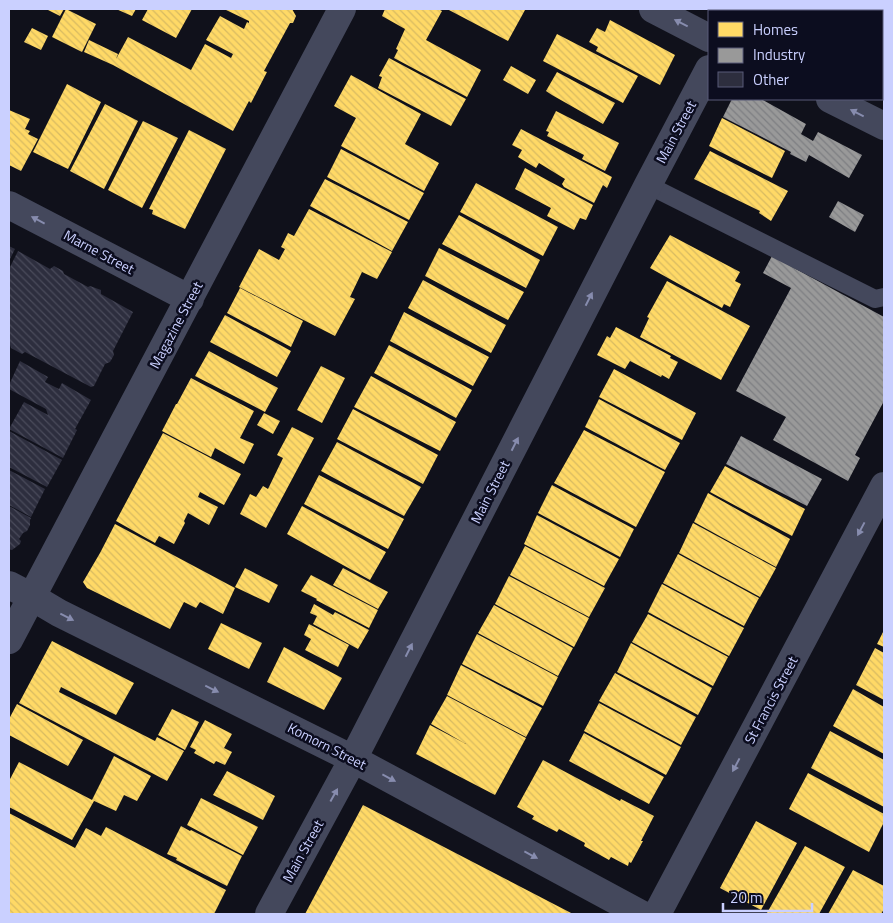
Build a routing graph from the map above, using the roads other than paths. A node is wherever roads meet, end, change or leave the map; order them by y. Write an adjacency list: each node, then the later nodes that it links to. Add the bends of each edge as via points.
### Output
1 (342, 9): 10 (street, Magazine Street)
2 (653, 9): 3 (street, one-way to 2)
3 (708, 37)
4 (708, 71): 7 (street, Main Street)
5 (832, 100): 6 (street, one-way to 5)
6 (884, 126)
7 (648, 185): 9 (lane, via 875,299); 14 (street, Main Street, one-way to 7)
8 (9, 205): 10 (street, Marne Street, one-way to 8)
9 (884, 296)
10 (190, 299): 12 (street, Magazine Street)
11 (884, 486): 17 (street, St Francis Street, one-way to 17)
12 (20, 591): 13 (street, Magazine Street); 14 (street, Komorn Street, one-way to 14)
13 (9, 640)
14 (353, 759): 15 (street, Main Street, one-way to 14); 16 (street, Komorn Street, one-way to 16)
15 (269, 914)
16 (641, 914)
17 (657, 914)

